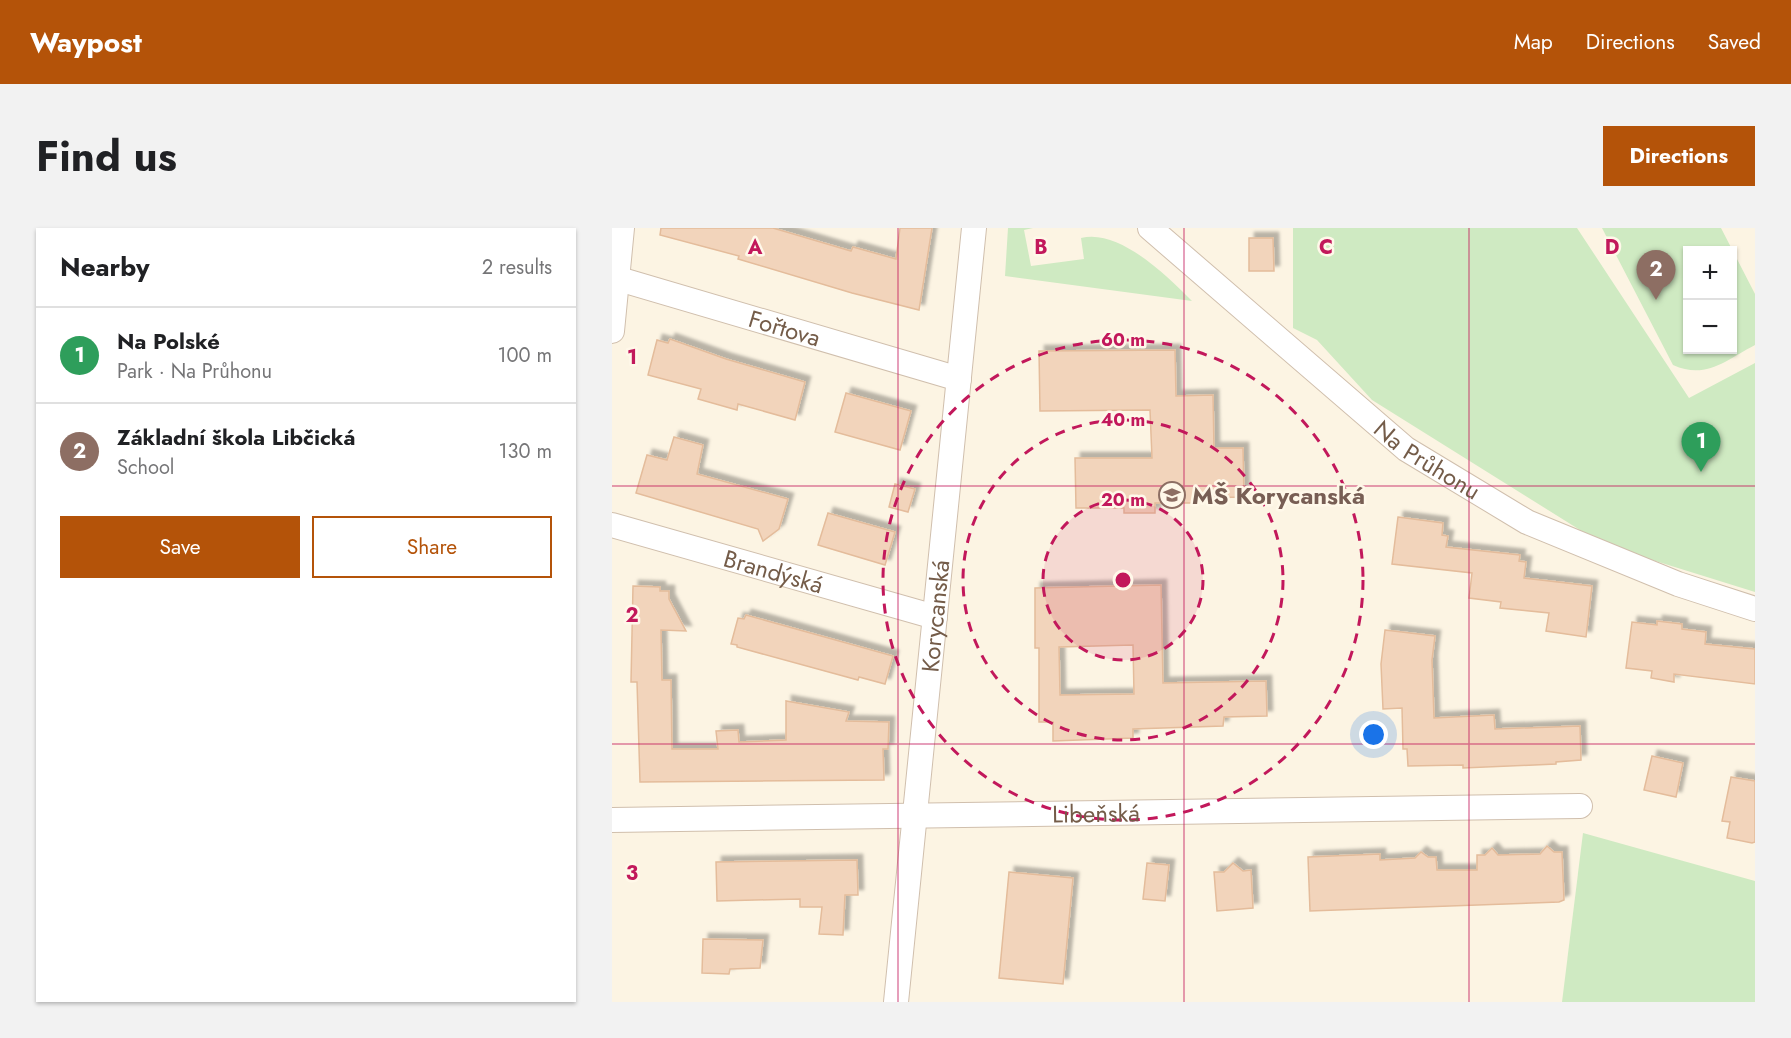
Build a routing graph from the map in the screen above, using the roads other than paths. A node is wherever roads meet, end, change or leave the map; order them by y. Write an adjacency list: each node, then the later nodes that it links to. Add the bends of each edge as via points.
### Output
1 (622, 228): 4 (street)
2 (974, 228): 6 (street, Korycanská)
3 (1150, 228): 8 (street, Na Průhonu, via 1406,449 1527,522 1678,584)
4 (614, 278): 5 (street); 6 (street, Fořtova)
5 (612, 331)
6 (958, 379): 9 (street, Korycanská)
7 (612, 525): 9 (street, Brandýská)
8 (1755, 609)
9 (934, 617): 11 (street, Korycanská)
10 (1580, 806): 11 (street, Libeňská)
11 (915, 816): 12 (street, Libeňská); 13 (street, Korycanská)
12 (612, 820)
13 (896, 1002)

